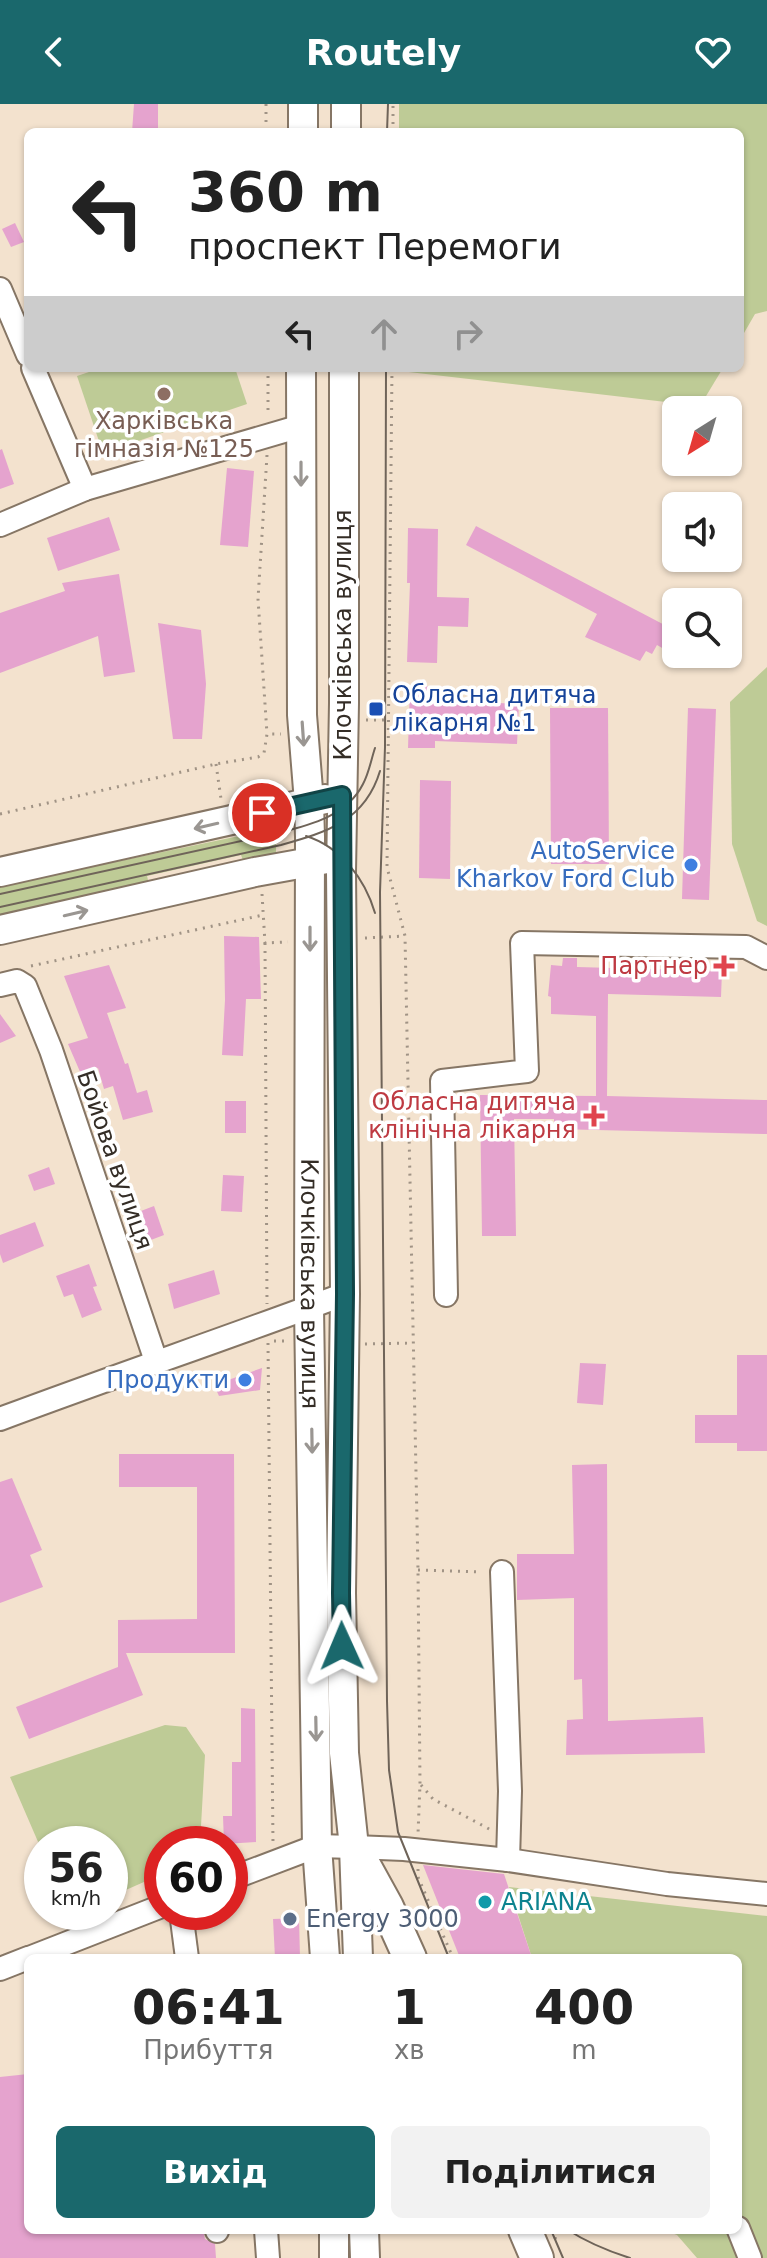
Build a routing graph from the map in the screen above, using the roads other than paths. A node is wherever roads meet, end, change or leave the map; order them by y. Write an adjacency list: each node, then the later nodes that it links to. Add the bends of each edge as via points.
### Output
1 (303, 104): 3 (main road)
2 (346, 104): 4 (main road)
3 (303, 128)
4 (346, 128)
5 (0, 289): 6 (street)
6 (24, 346)
7 (35, 372): 11 (street)
8 (301, 372): 10 (main road, Клочківська вулиця)
9 (344, 372): 13 (main road, Клочківська вулиця)
10 (301, 426): 11 (street); 14 (main road, Клочківська вулиця, one-way to 14, via 302,715)
11 (85, 489): 12 (street)
12 (0, 525)
13 (342, 795): 14 (main road); 15 (main road, Клочківська вулиця)
14 (309, 802): 16 (main road, Клочківська вулиця); 17 (main road, one-way to 17)
15 (342, 857): 16 (main road); 21 (main road, Клочківська вулиця)
16 (310, 861): 18 (main road, one-way to 16); 23 (main road, Клочківська вулиця, one-way to 23)
17 (0, 872)
18 (0, 930)
19 (767, 958): 22 (street, via 746,947 522,943 527,1071 442,1081)
20 (12, 979): 24 (street, Бойова вулиця, via 25,986 51,1050)
21 (345, 1294): 23 (street); 28 (main road, Клочківська вулиця, via 341,1593 344,1753)
22 (446, 1295)
23 (309, 1307): 24 (street); 27 (main road, Клочківська вулиця, one-way to 27)
24 (156, 1361): 25 (street)
25 (0, 1419)
26 (497, 1572): 29 (street, via 510,1791)
27 (317, 1846): 28 (street); 30 (street); 36 (main road, Клочківська вулиця)
28 (354, 1847): 29 (street); 37 (main road, Клочківська вулиця); 38 (highway)
29 (508, 1850): 31 (street, via 667,1884)
30 (248, 1872)
31 (767, 1894)
32 (144, 1913): 34 (street)
33 (183, 1930): 35 (street)
34 (43, 1954)
35 (186, 1954)
36 (325, 1954)
37 (358, 1954)
38 (408, 1954)
39 (24, 1961): 40 (street)
40 (0, 1969)
41 (266, 2234): 45 (street)
42 (334, 2234): 46 (main road)
43 (364, 2234): 47 (main road)
44 (740, 2234): 48 (street)
45 (268, 2258)
46 (334, 2258)
47 (365, 2258)
48 (750, 2258)

